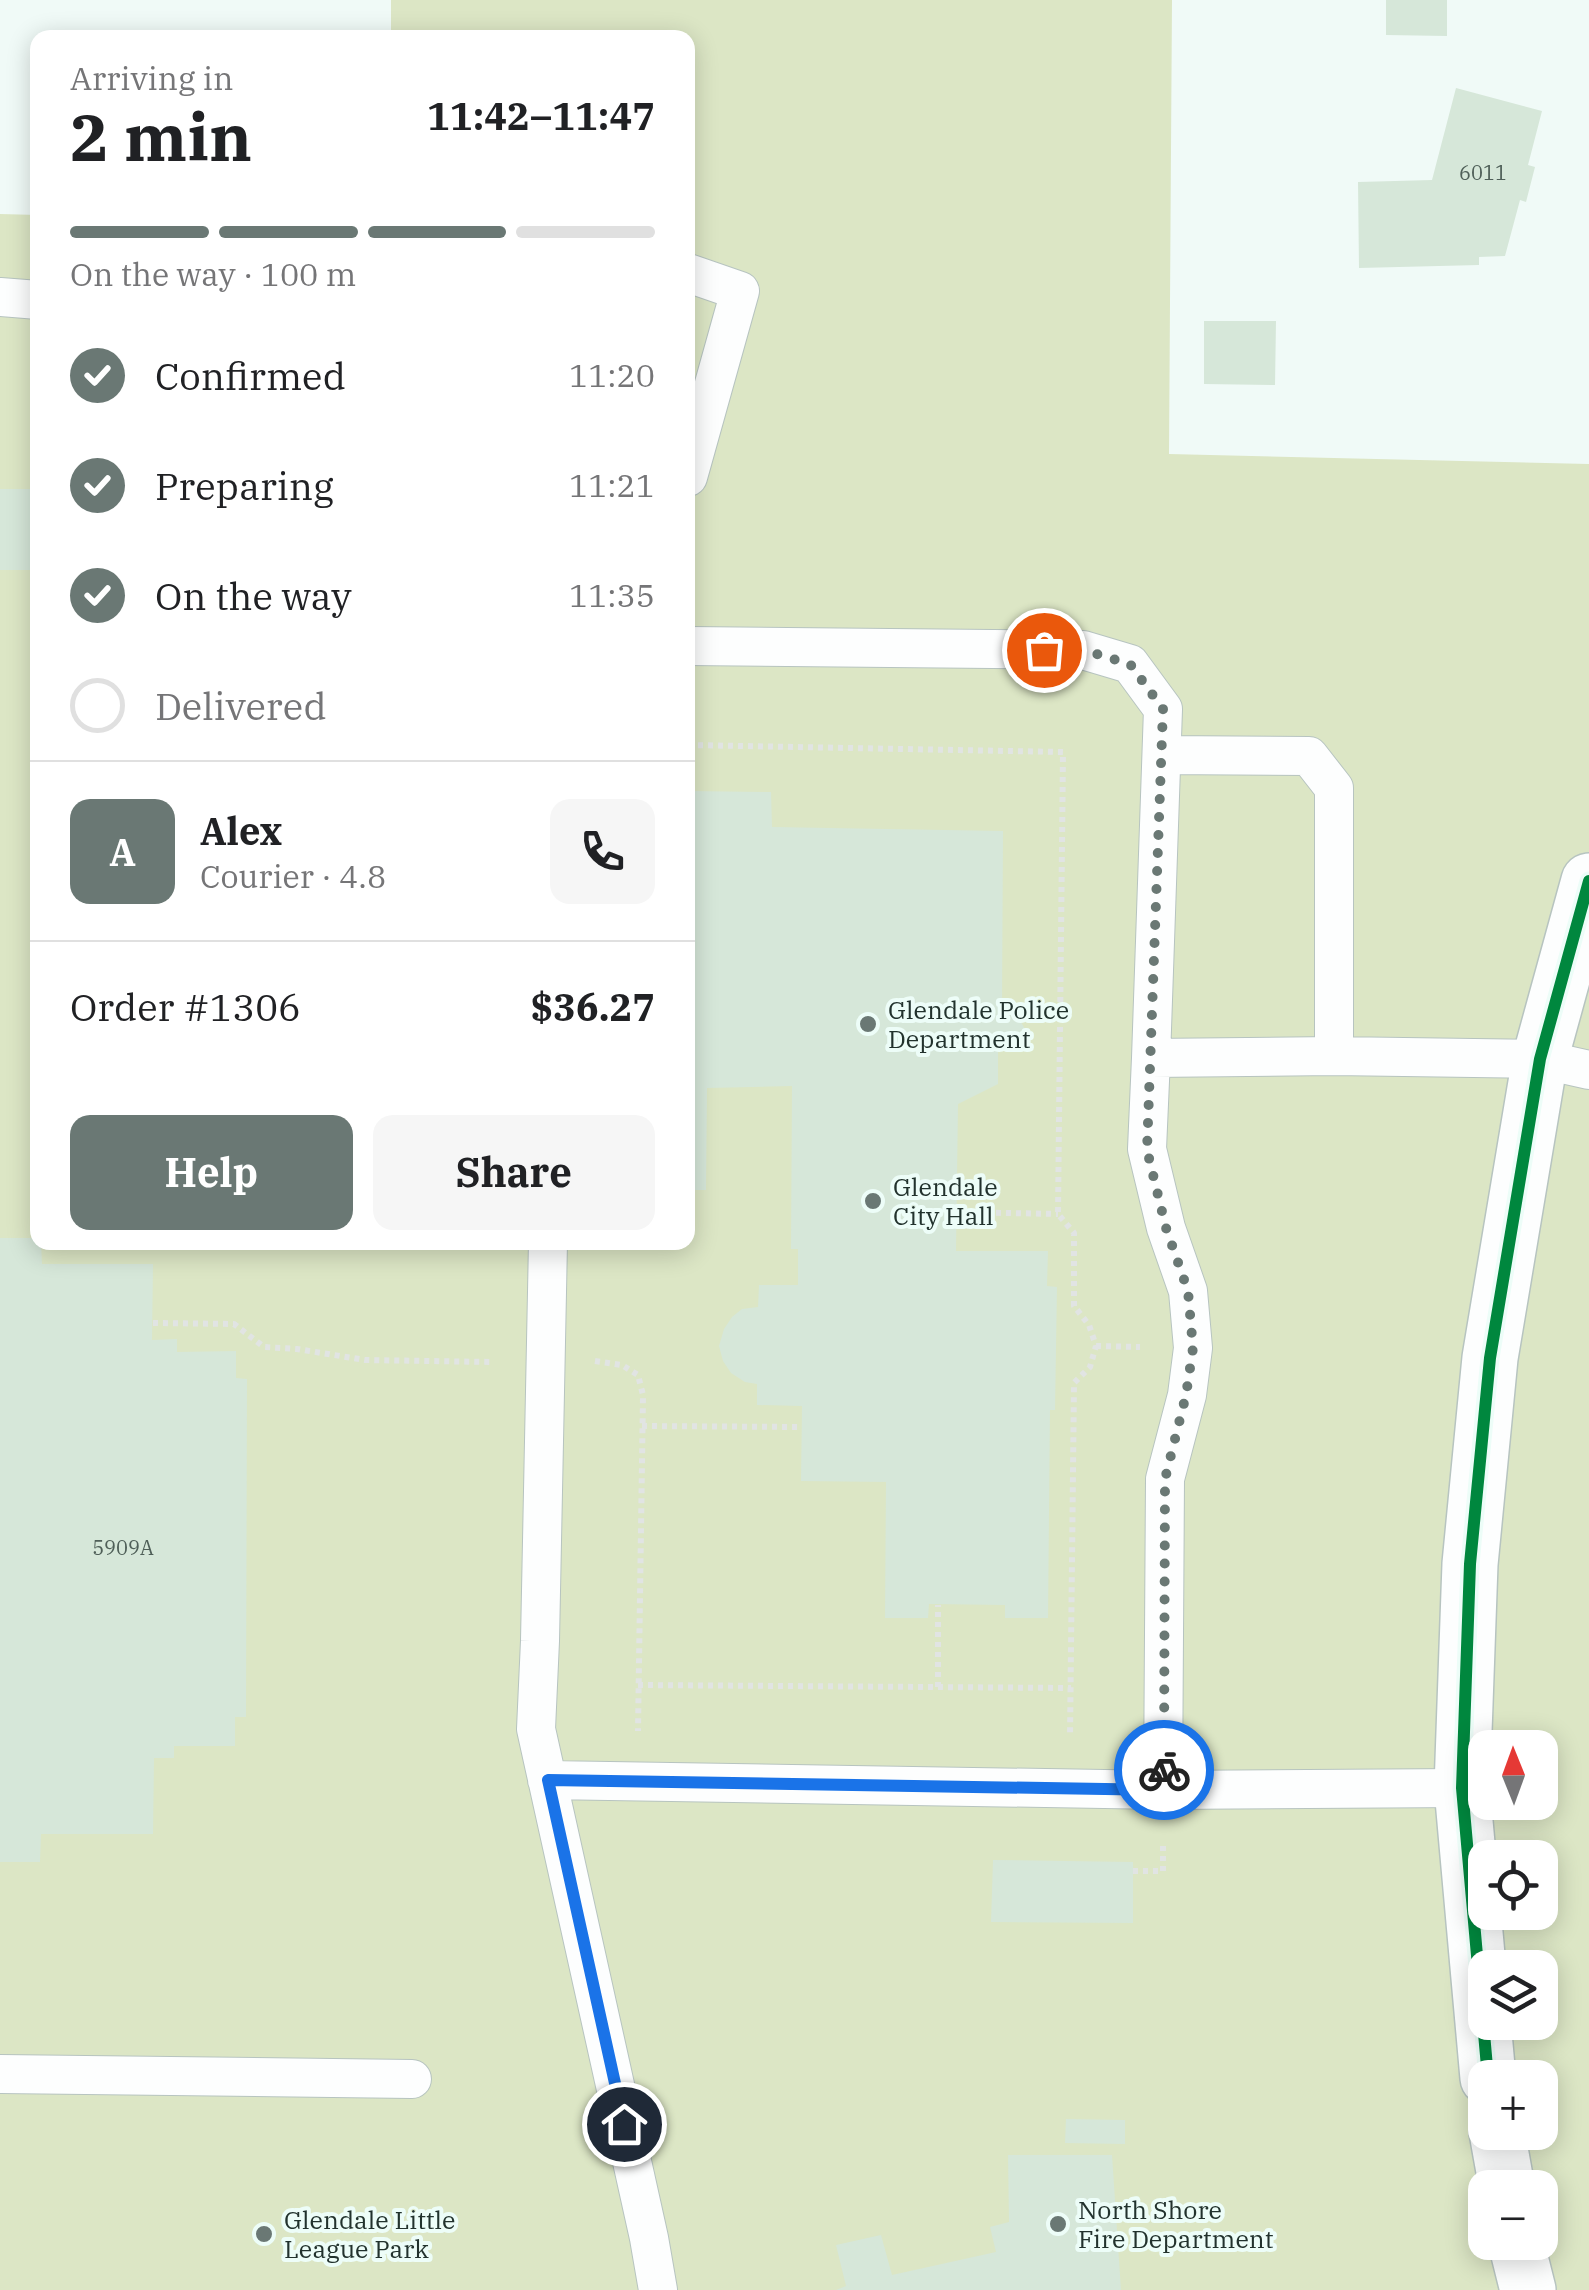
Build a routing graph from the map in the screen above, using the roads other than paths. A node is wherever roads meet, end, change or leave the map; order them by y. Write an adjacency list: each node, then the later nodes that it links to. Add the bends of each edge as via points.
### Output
1 (695, 275): 4 (lane, via 740,291)
2 (0, 298): 3 (lane)
3 (30, 300)
4 (695, 452)
5 (695, 646): 6 (lane, via 1083,650 1130,664 1163,709)
6 (1162, 755): 8 (lane, via 1309,756 1334,788); 9 (lane)
7 (1589, 881): 10 (street)
8 (1334, 1056): 9 (lane); 10 (lane)
9 (1150, 1058): 14 (lane, via 1147,1150 1188,1291 1193,1348 1165,1479)
10 (1564, 1064): 13 (street, via 1488,1377 1470,1564)
11 (548, 1250): 12 (lane, via 536,1729)
12 (548, 1780): 14 (lane); 19 (lane)
13 (1462, 1788): 14 (lane); 15 (street)
14 (1164, 1790)
15 (1486, 2060)
16 (0, 2074): 17 (lane)
17 (412, 2079)
18 (1520, 2260): 20 (street)
19 (658, 2290)
20 (1528, 2290)

